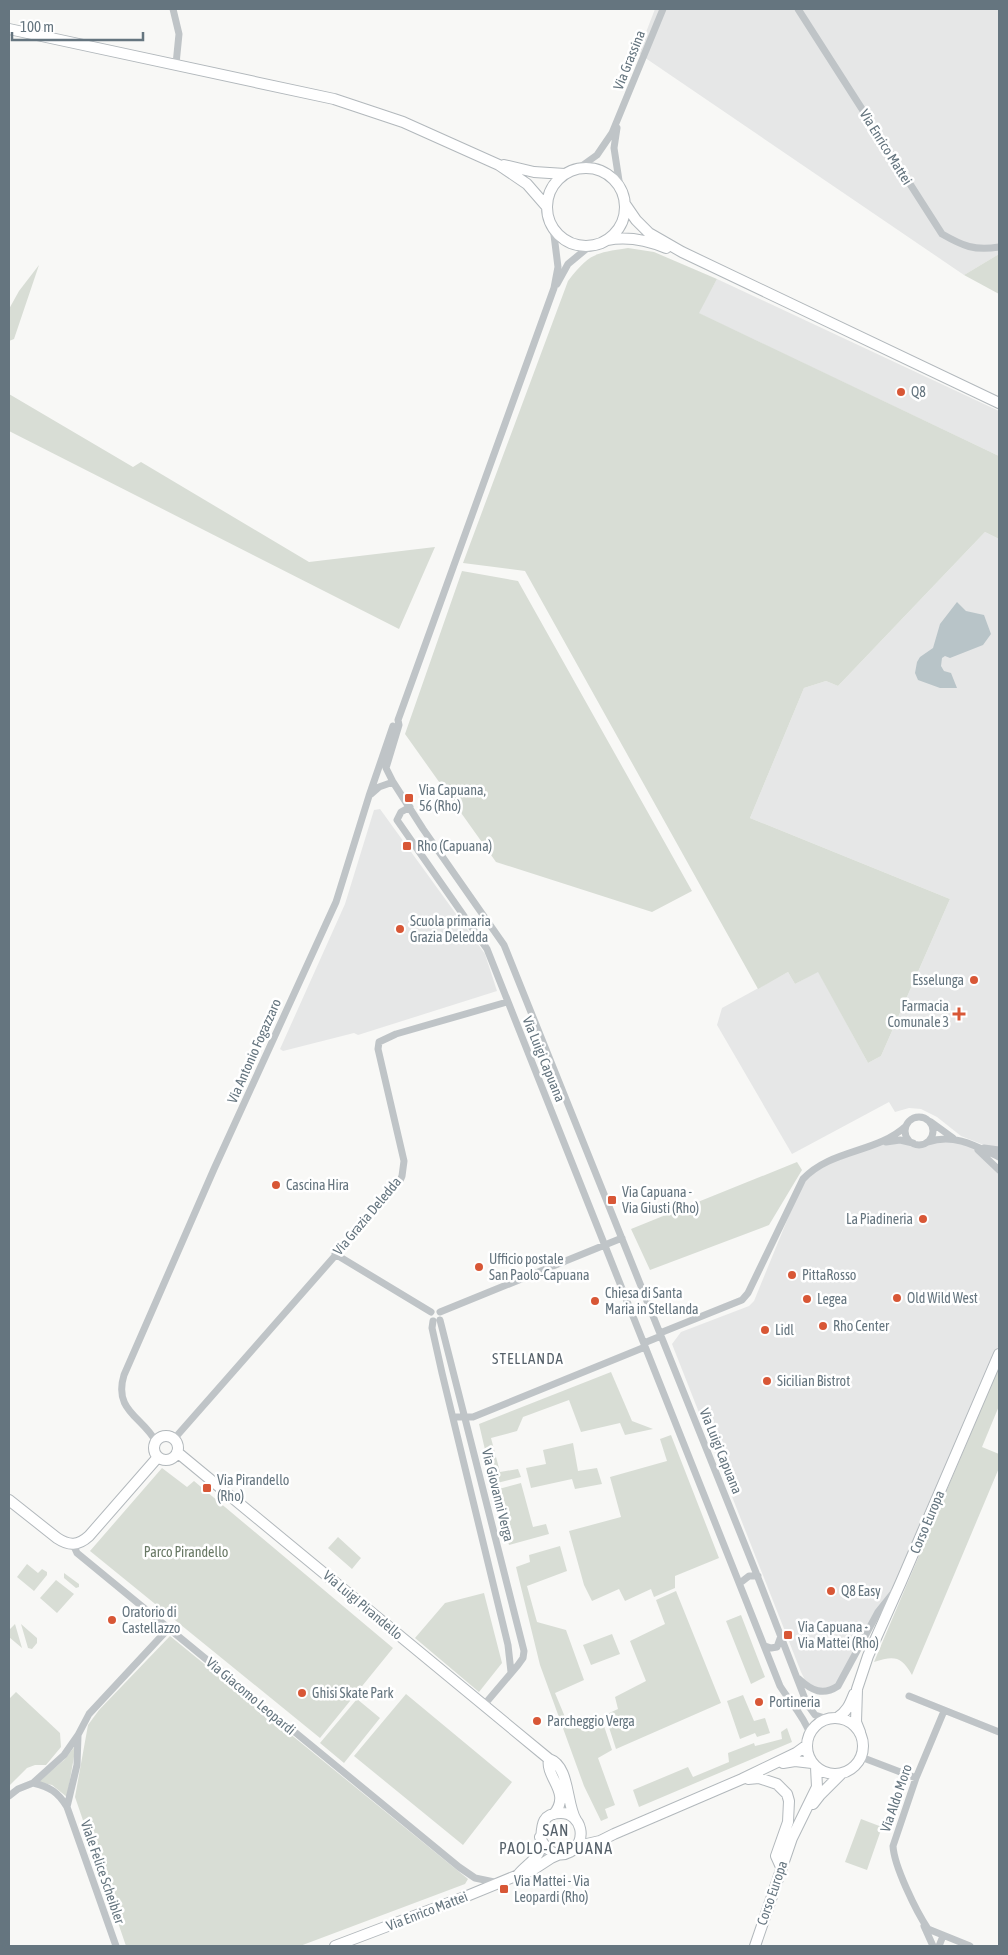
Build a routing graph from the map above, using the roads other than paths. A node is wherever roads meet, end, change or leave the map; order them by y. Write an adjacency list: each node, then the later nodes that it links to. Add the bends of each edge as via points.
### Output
1 (173, 9): 5 (street, via 179,34)
2 (663, 9): 6 (street, Via Grassina)
3 (798, 9): 16 (street, Via Enrico Mattei, via 942,234 971,248)
4 (9, 29): 5 (main road)
5 (176, 64): 7 (main road, via 334,99 403,122)
6 (619, 120): 8 (street, Via Grassina, via 597,155); 10 (street, Via Grassina, via 614,148)
7 (499, 165): 9 (main road); 12 (main road, via 527,184)
8 (579, 168): 9 (main road); 10 (main road, via 601,171)
9 (565, 174): 12 (main road, via 555,184)
10 (620, 187): 11 (main road)
11 (625, 204): 14 (main road, via 619,228); 17 (main road, via 649,232)
12 (548, 207): 13 (main road)
13 (553, 226): 15 (main road, via 570,242); 18 (street, via 558,267)
14 (604, 241): 15 (main road); 17 (main road, via 639,239)
15 (592, 245): 18 (street, via 568,264)
16 (999, 247)
17 (682, 252): 19 (main road)
18 (554, 288): 20 (street)
19 (999, 403)
20 (398, 720): 21 (street, via 386,763); 22 (street, Via Antonio Fogazzaro, via 394,723)
21 (393, 782): 22 (street, via 376,789); 23 (street, Via Luigi Capuana)
22 (369, 796): 47 (street, Via Antonio Fogazzaro, via 336,902 124,1375 121,1387 124,1403)
23 (410, 807): 24 (street, Via Luigi Capuana, via 396,820 486,949); 35 (street, Via Luigi Capuana, via 504,945)
24 (507, 1002): 36 (street, Via Luigi Capuana); 37 (street, Via Grazia Deledda, via 396,1034 379,1042 378,1050 404,1168 399,1183)
25 (927, 1119): 26 (street, via 915,1118); 27 (street); 28 (street, via 933,1130)
26 (906, 1126): 29 (street); 30 (street, via 907,1138)
27 (955, 1139): 28 (street); 31 (street)
28 (928, 1142): 30 (street)
29 (881, 1143): 30 (street, via 900,1140); 41 (street, via 836,1158 804,1179 742,1300)
30 (914, 1144)
31 (974, 1146): 32 (street); 33 (street); 34 (street)
32 (999, 1150)
33 (999, 1157)
34 (999, 1170)
35 (622, 1238): 36 (street); 41 (street, Via Luigi Capuana)
36 (606, 1245): 39 (street); 42 (street, Via Luigi Capuana)
37 (336, 1254): 38 (street); 46 (street, Via Grazia Deledda)
38 (431, 1312): 39 (street, via 436,1309); 40 (street, via 429,1317)
39 (440, 1312): 40 (street, via 442,1317)
40 (436, 1321): 44 (street, Via Giovanni Verga, via 432,1328); 45 (street, Via Giovanni Verga)
41 (661, 1335): 42 (street); 52 (street, Via Luigi Capuana)
42 (644, 1345): 45 (street); 54 (street, Via Luigi Capuana)
43 (999, 1354): 53 (main road, Corso Europa)
44 (454, 1417): 45 (street); 58 (street, Via Giovanni Verga, via 508,1644)
45 (465, 1418): 58 (street, Via Giovanni Verga, via 524,1651 523,1658)
46 (174, 1439): 47 (main road, via 166,1436); 48 (main road, via 178,1445)
47 (156, 1442): 49 (main road)
48 (177, 1452): 49 (main road, via 169,1460); 62 (main road, Via Luigi Pirandello)
49 (158, 1457): 51 (main road, via 89,1536)
50 (9, 1500): 51 (main road, Via Giacomo Leopardi, via 57,1538)
51 (73, 1544): 55 (street, Via Giacomo Leopardi, via 77,1552)
52 (758, 1576): 54 (street, via 749,1576); 56 (street, Via Luigi Capuana)
53 (902, 1582): 59 (street, via 878,1612 838,1686 814,1691); 60 (main road, Corso Europa, via 868,1656)
54 (740, 1583): 57 (street, Via Luigi Capuana)
55 (169, 1628): 68 (street, via 88,1714); 89 (street, Via Giacomo Leopardi, via 459,1867 475,1878)
56 (781, 1636): 57 (street, via 777,1646); 59 (street, Via Luigi Capuana)
57 (765, 1646): 67 (street, Via Luigi Capuana, via 780,1686)
58 (511, 1672): 62 (street, Via Giovanni Verga)
59 (797, 1677): 64 (street, Via Luigi Capuana, via 812,1712 820,1718)
60 (857, 1689): 64 (main road, Corso Europa, via 850,1706); 65 (main road, Corso Europa, via 856,1722)
61 (909, 1696): 63 (street)
62 (484, 1705): 71 (main road, Via Luigi Pirandello)
63 (944, 1710): 66 (street); 75 (street, Via Aldo Moro)
64 (832, 1719): 65 (main road, via 847,1721); 67 (main road, via 819,1723)
65 (860, 1732): 70 (main road)
66 (999, 1732)
67 (810, 1734): 69 (main road)
68 (78, 1735): 77 (street, via 64,1755); 79 (street, Viale Felice Scheibler, via 77,1765)
69 (807, 1745): 72 (main road); 73 (main road)
70 (862, 1757): 74 (main road, via 858,1764); 75 (street)
71 (549, 1759): 80 (main road, via 560,1793); 82 (main road, Via Luigi Pirandello, via 561,1770 569,1790 572,1812)
72 (777, 1763): 73 (main road, via 795,1760); 76 (main road)
73 (814, 1765): 74 (main road, via 826,1773); 81 (main road, Corso Europa, via 816,1787)
74 (841, 1774): 81 (main road, Corso Europa)
75 (916, 1778): 90 (street, Via Aldo Moro, via 893,1846 894,1858)
76 (742, 1779): 83 (main road); 87 (main road, via 769,1780 786,1794 790,1814 776,1856)
77 (33, 1783): 78 (street, via 18,1788); 79 (street, Viale Felice Scheibler, via 52,1789)
78 (9, 1796)
79 (68, 1807): 92 (street, Viale Felice Scheibler)
80 (554, 1814): 82 (main road, via 566,1814); 84 (main road, via 544,1821)
81 (804, 1814): 87 (main road, Corso Europa)
82 (578, 1822): 83 (main road, via 587,1834 593,1836); 85 (main road, via 581,1836)
83 (614, 1834): 85 (main road)
84 (540, 1837): 86 (main road, via 545,1847); 88 (main road, Via Enrico Mattei, via 539,1853)
85 (578, 1846): 86 (main road)
86 (560, 1854): 88 (main road, Via Enrico Mattei)
87 (781, 1867): 94 (main road, Corso Europa)
88 (518, 1875): 89 (main road, Via Enrico Mattei)
89 (499, 1883): 93 (main road, Via Enrico Mattei)
90 (923, 1921): 91 (street, Via Aldo Moro, via 929,1930); 95 (street, Via Aldo Moro)
91 (942, 1936): 96 (street); 97 (street); 98 (street)
92 (116, 1946)
93 (335, 1946)
94 (755, 1946)
95 (932, 1946)
96 (939, 1946)
97 (946, 1946)
98 (967, 1946)

